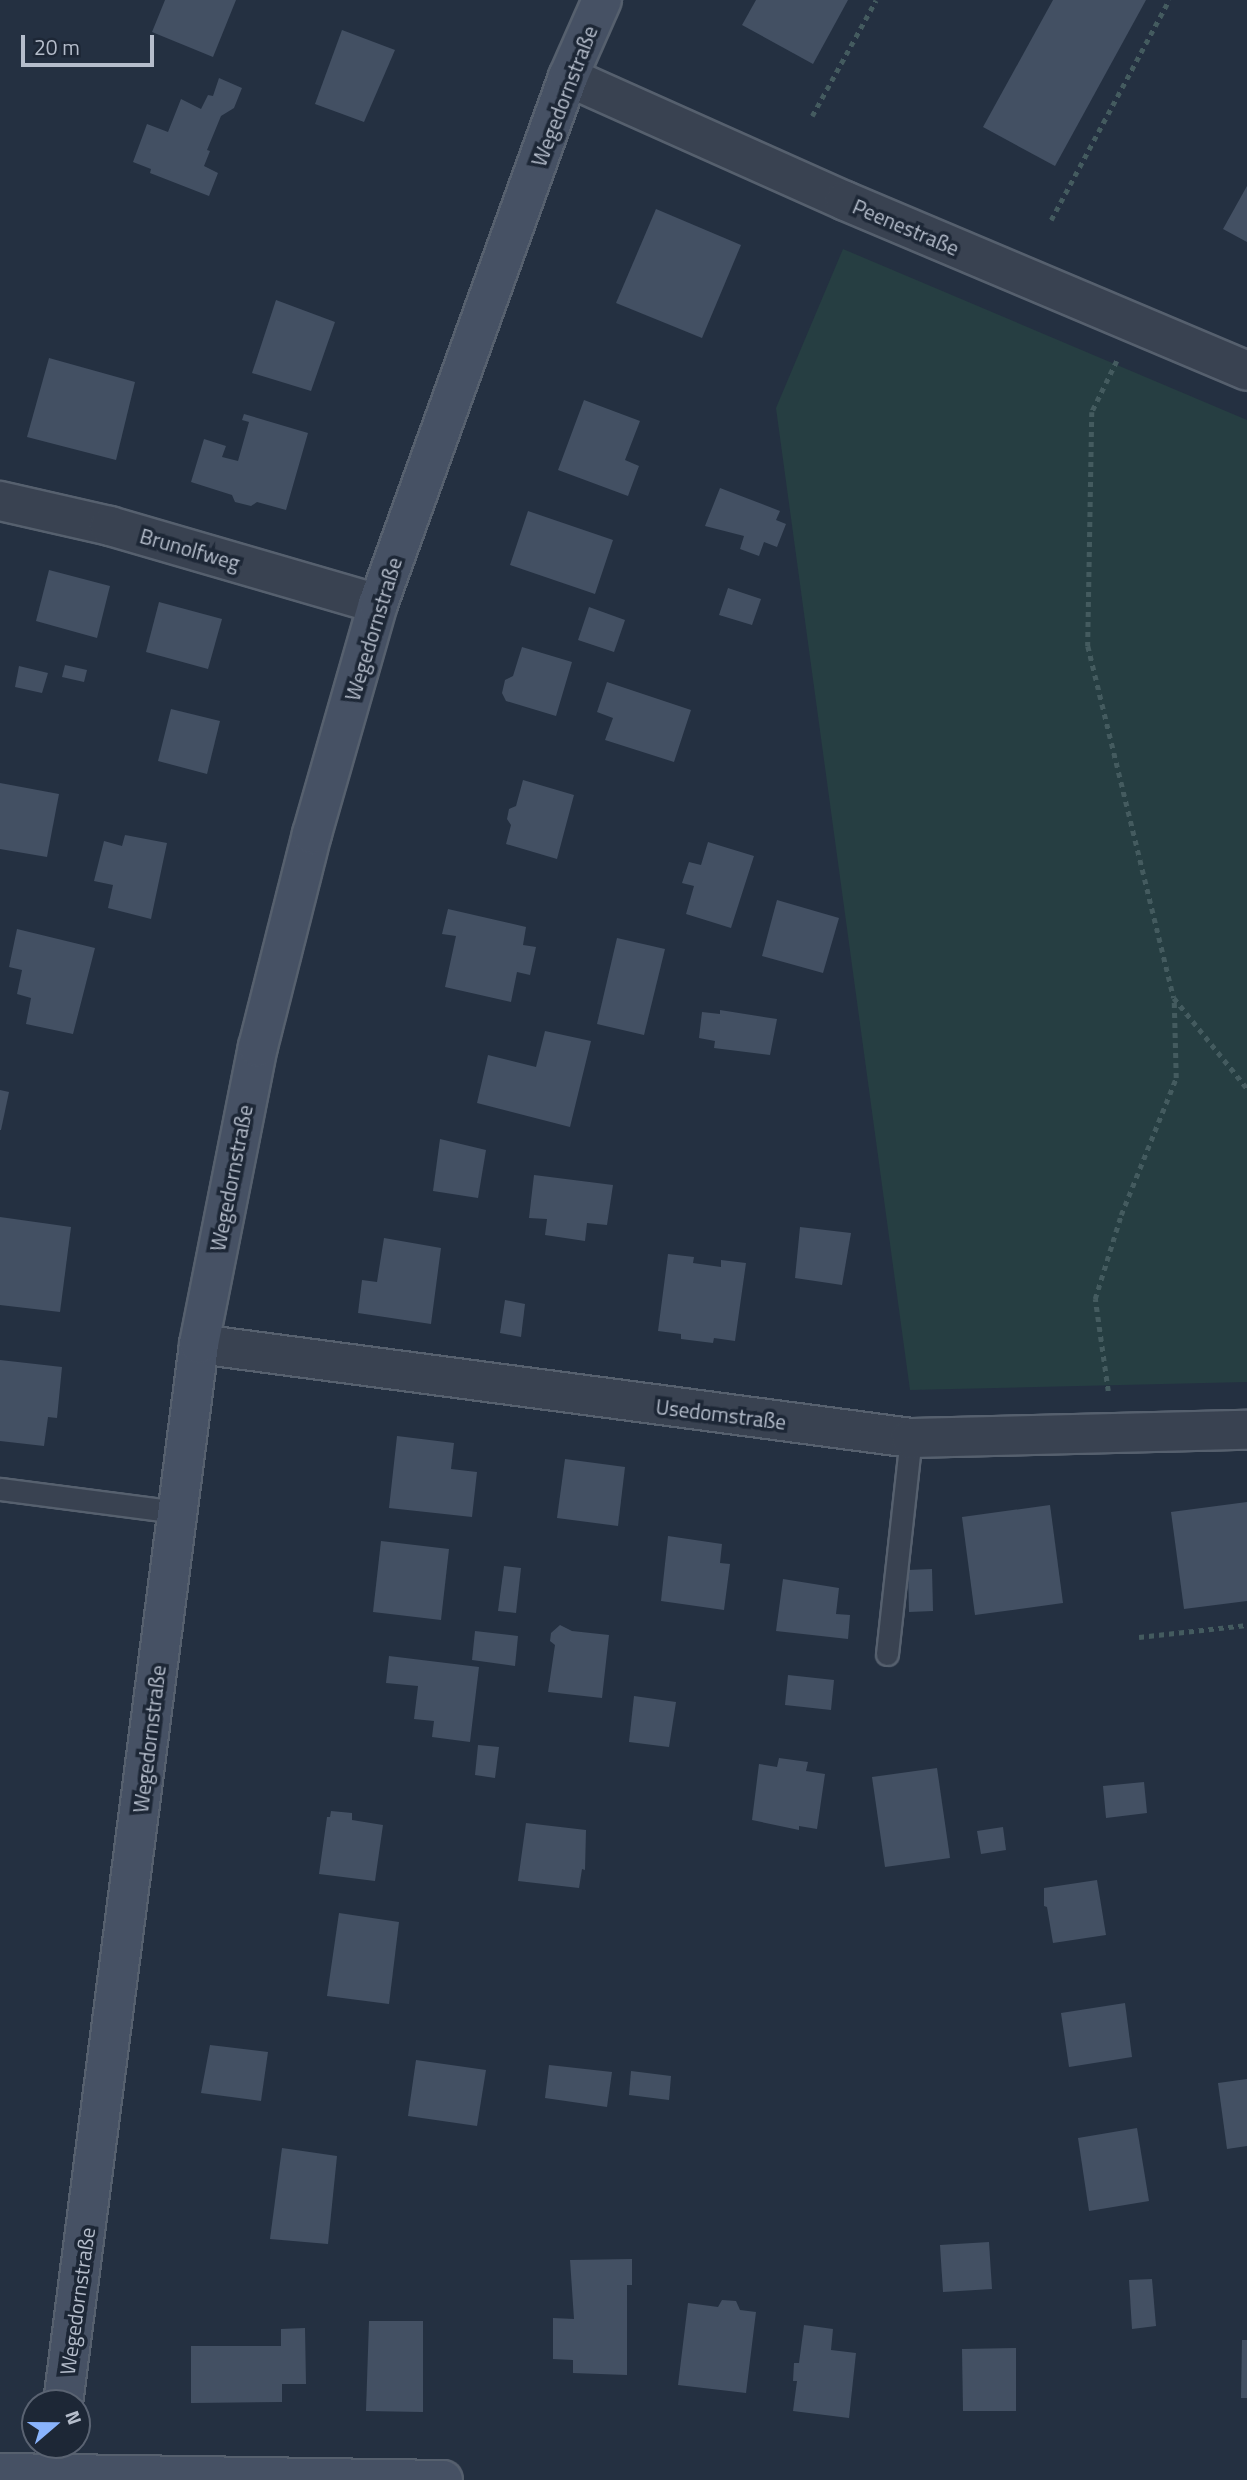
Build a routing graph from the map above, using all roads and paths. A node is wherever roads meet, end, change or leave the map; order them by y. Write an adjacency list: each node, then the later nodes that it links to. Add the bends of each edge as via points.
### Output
1 (601, 0): 4 (street, Wegedornstraße)
2 (876, 0): 5 (path)
3 (1170, 0): 6 (path)
4 (568, 77): 8 (street, Peenestraße, via 845,201); 10 (street, Wegedornstraße)
5 (812, 116)
6 (1051, 220)
7 (1119, 357): 11 (path, via 1092,412 1088,646)
8 (1247, 371)
9 (0, 501): 10 (street, Brunolfweg, via 110,526)
10 (378, 604): 13 (street, Wegedornstraße, via 282,946)
11 (1174, 998): 12 (path); 14 (path, via 1176,1078 1121,1215 1095,1299)
12 (1247, 1088)
13 (198, 1344): 16 (street, Usedomstraße); 18 (street, Wegedornstraße)
14 (1108, 1392)
15 (1247, 1430): 16 (street, Usedomstraße)
16 (911, 1438): 21 (lane)
17 (0, 1489): 18 (lane)
18 (177, 1512): 22 (street, Wegedornstraße)
19 (1247, 1625): 20 (path)
20 (1139, 1637)
21 (887, 1654)
22 (65, 2389)
23 (55, 2466): 24 (street); 25 (street)
24 (0, 2473)
25 (443, 2480)

